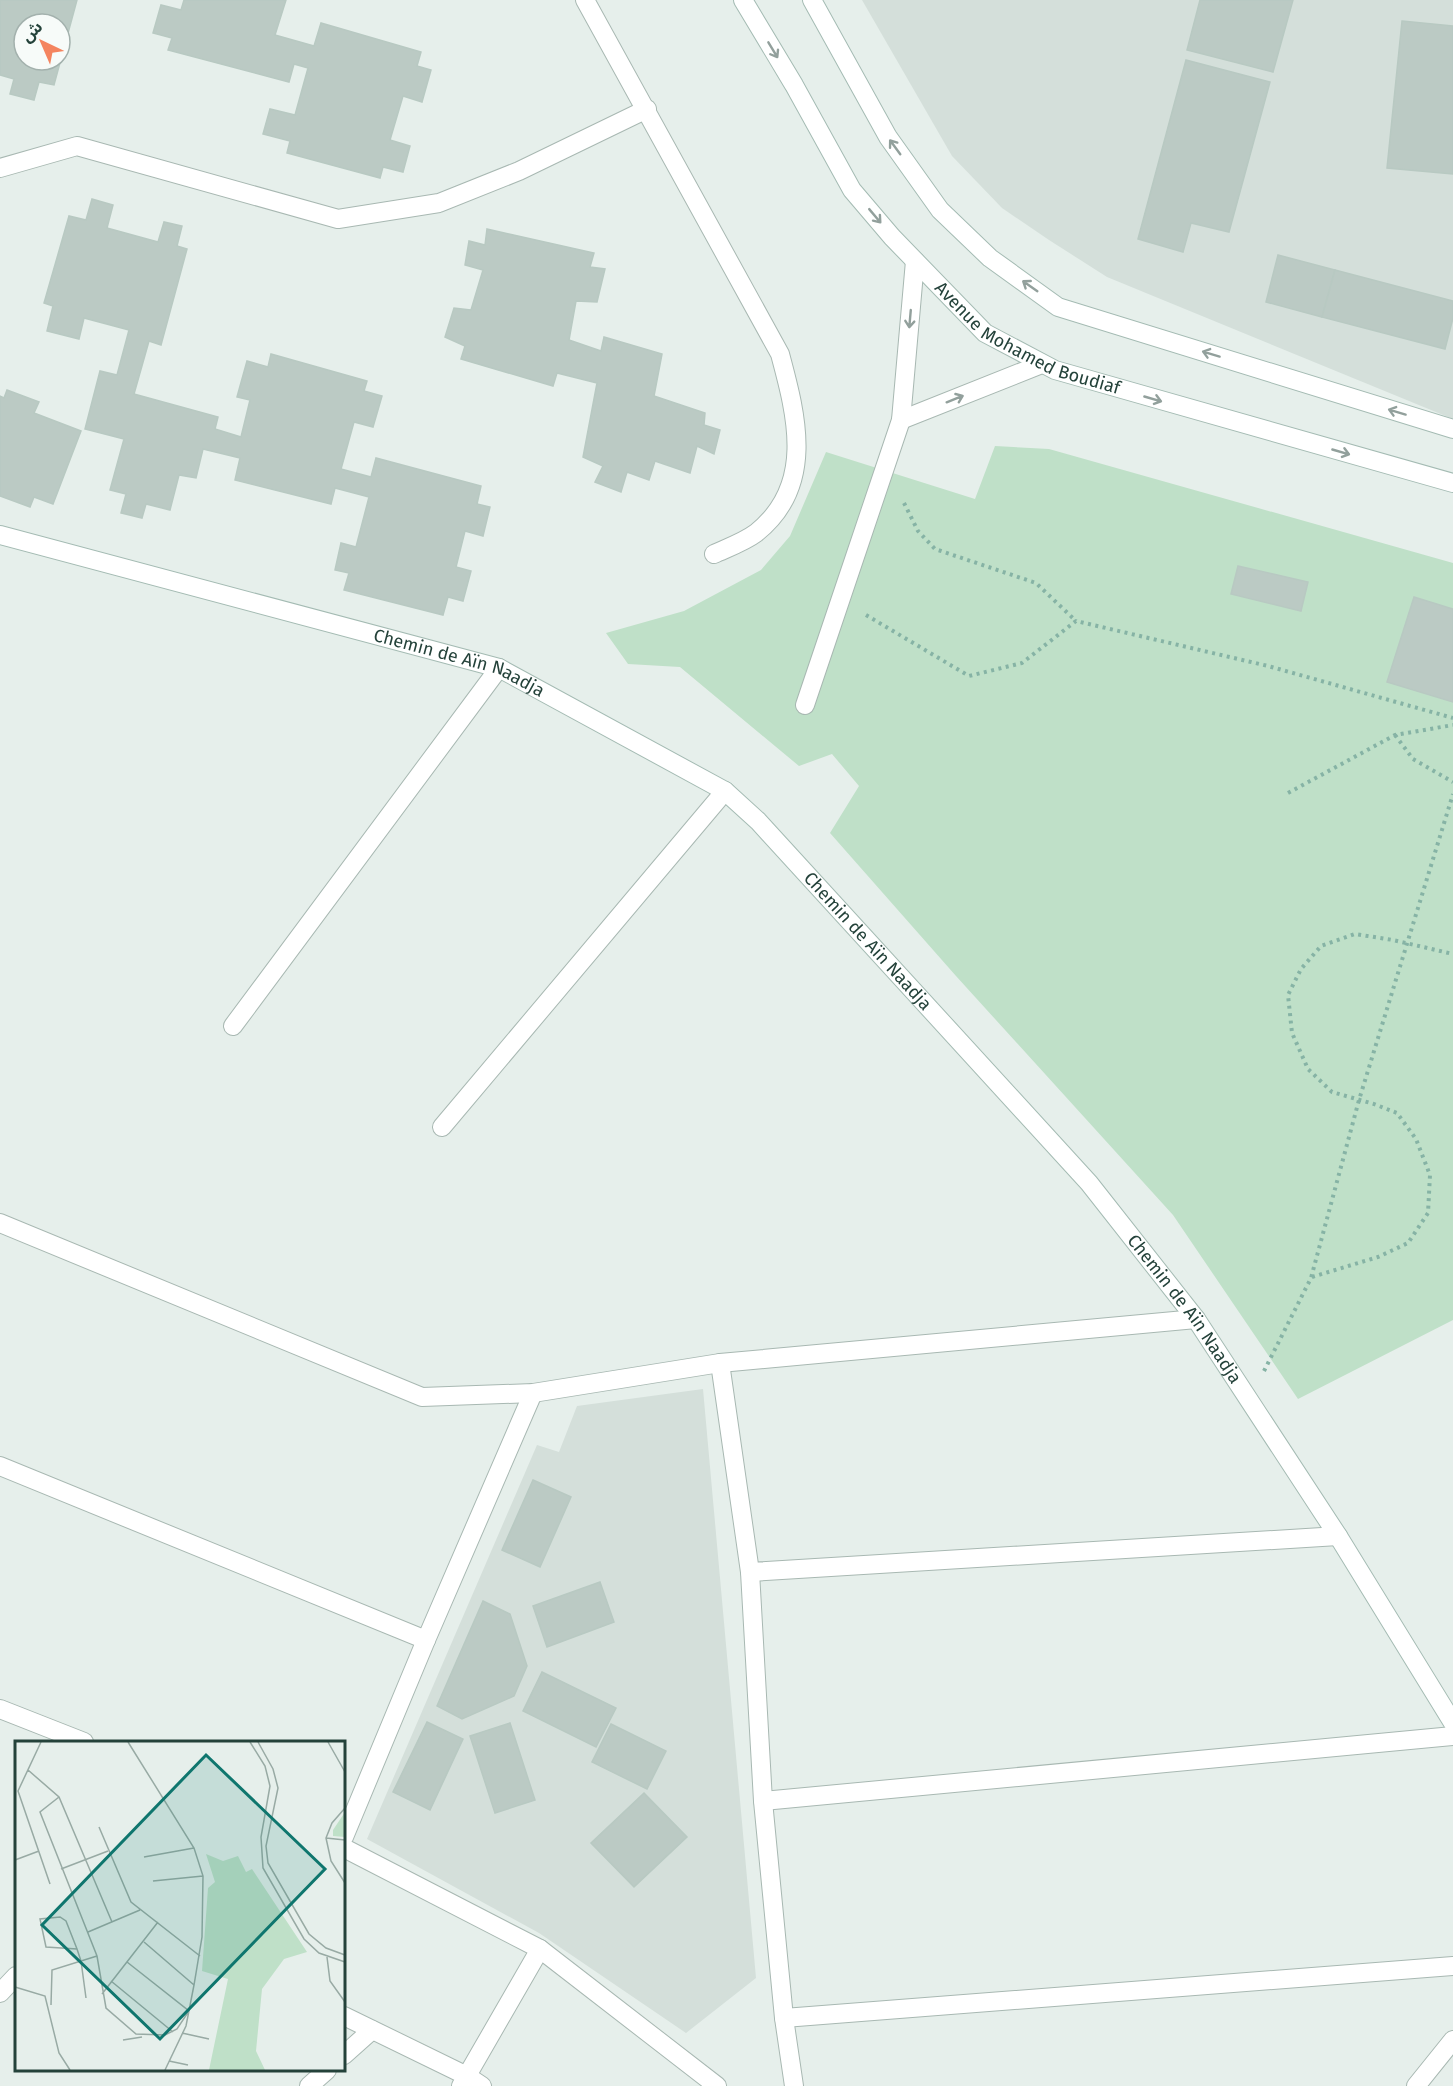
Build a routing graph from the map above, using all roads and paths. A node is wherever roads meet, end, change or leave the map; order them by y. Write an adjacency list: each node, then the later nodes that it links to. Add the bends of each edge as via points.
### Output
1 (585, 0): 4 (street)
2 (743, 0): 6 (street, Avenue Mohamed Boudiaf, one-way to 6, via 852,190)
3 (812, 0): 9 (street, one-way to 3, via 1059,307 990,258 940,210 888,136)
4 (647, 109): 5 (street, via 519,171 439,203 338,219 77,146); 13 (street, via 780,354 794,404 797,459 786,501 755,534)
5 (0, 168)
6 (915, 261): 7 (street, Avenue Mohamed Boudiaf, via 985,333); 8 (street, one-way to 8)
7 (1042, 364): 8 (street, one-way to 7); 10 (street, Avenue Mohamed Boudiaf, one-way to 10)
8 (901, 420): 11 (street)
9 (1453, 429)
10 (1453, 483)
11 (877, 491): 14 (street); 15 (path, via 901,499 918,531 935,549 1036,583)
12 (0, 536): 16 (street, Chemin de Aïn Naadja)
13 (714, 554)
14 (841, 600): 15 (path, via 969,676 1022,663); 17 (street)
15 (1076, 621): 18 (path, via 1268,666)
16 (499, 668): 22 (street, Chemin de Aïn Naadja); 27 (street)
17 (805, 705)
18 (1453, 718)
19 (1453, 725): 20 (path)
20 (1395, 735): 21 (path, via 1413,759); 23 (path)
21 (1453, 782)
22 (725, 791): 29 (street); 32 (street, Chemin de Aïn Naadja, via 758,821 1089,1183)
23 (1288, 793)
24 (1453, 794): 25 (path)
25 (1407, 943): 26 (path); 28 (path); 28 (path, via 1355,934 1321,946 1301,969 1288,995 1292,1033 1308,1069 1332,1092)
26 (1453, 954)
27 (233, 1026)
28 (1359, 1100): 31 (path); 31 (path, via 1397,1113 1416,1139 1430,1175 1428,1213 1408,1243)
29 (442, 1127)
30 (0, 1224): 34 (street, via 422,1396)
31 (1311, 1278): 35 (path)
32 (1196, 1320): 33 (street); 35 (street, Chemin de Aïn Naadja)
33 (720, 1363): 34 (street); 38 (street)
34 (533, 1393): 39 (street)
35 (1248, 1401): 37 (street, Chemin de Aïn Naadja)
36 (0, 1466): 39 (street)
37 (1338, 1536): 38 (street); 41 (street, Chemin de Aïn Naadja)
38 (750, 1572): 44 (street)
39 (426, 1640): 45 (street)
40 (0, 1708): 43 (street)
41 (1453, 1723)
42 (1453, 1736): 44 (street)
43 (79, 1741)
44 (763, 1801): 52 (street)
45 (345, 1835)
46 (345, 1849): 47 (street)
47 (540, 1949): 57 (street); 60 (street)
48 (1453, 1966): 52 (street)
49 (15, 1977): 50 (street)
50 (0, 1993)
51 (345, 2016): 53 (street)
52 (784, 2018): 61 (street)
53 (372, 2030): 55 (street); 57 (street)
54 (1453, 2040): 62 (street)
55 (345, 2054)
56 (326, 2071): 58 (street)
57 (464, 2081): 59 (street)
58 (309, 2086)
59 (482, 2086)
60 (717, 2086)
61 (794, 2086)
62 (1416, 2086)

